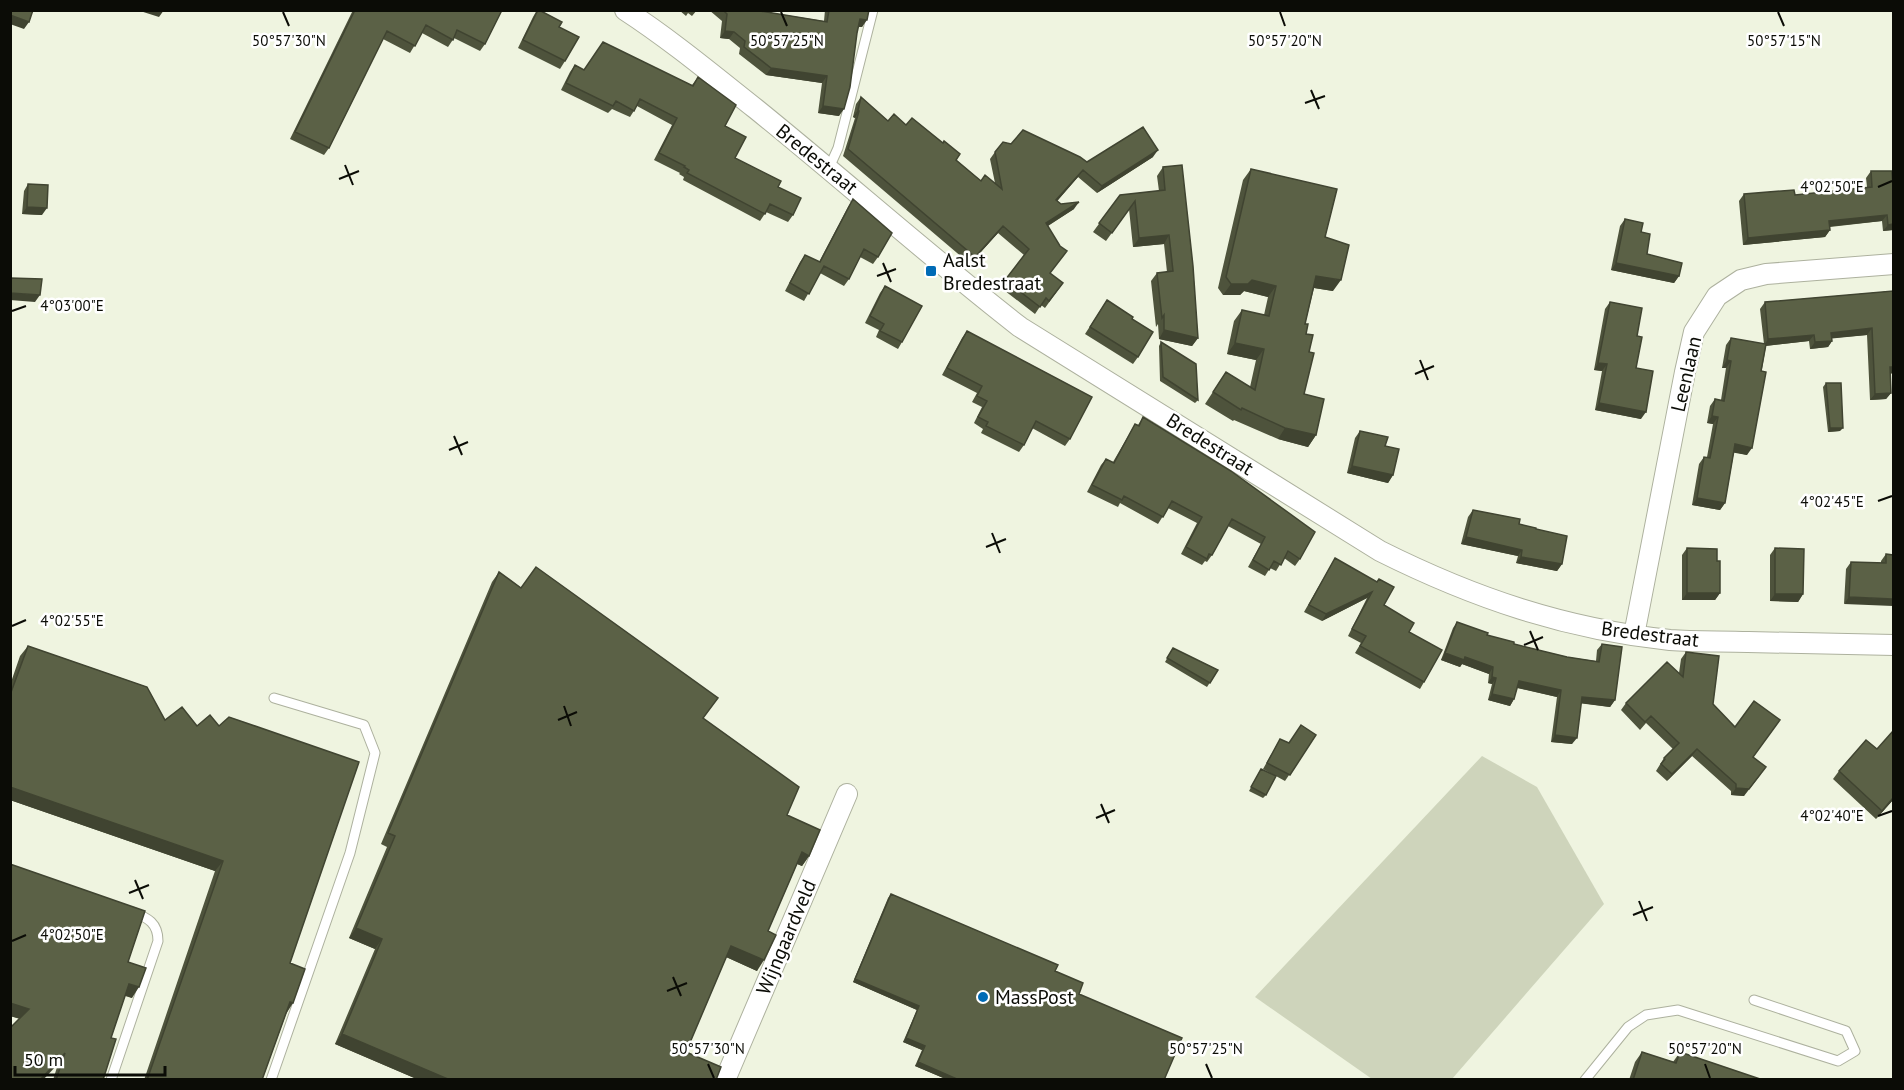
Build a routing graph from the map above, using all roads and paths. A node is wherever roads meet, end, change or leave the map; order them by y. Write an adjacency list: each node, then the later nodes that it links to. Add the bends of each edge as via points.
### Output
1 (625, 10): 3 (street, Bredestraat, via 681,49)
2 (873, 10): 3 (lane, via 838,148)
3 (829, 168): 5 (street, Bredestraat, via 1020,327 1380,551 1509,606 1569,623)
4 (1893, 264): 5 (street, Leenlaan, via 1767,274 1741,280 1717,296 1694,332)
5 (1634, 635): 6 (street, Bredestraat, via 1673,640)
6 (1893, 645)
7 (274, 698): 12 (lane, via 364,725 375,753 350,853)
8 (847, 794): 13 (street, Wijngaardveld)
9 (125, 909): 11 (lane, via 150,919 158,931 158,941)
10 (1754, 1000): 14 (lane, via 1846,1031 1855,1051 1838,1061 1678,1010 1646,1015 1628,1027)
11 (111, 1080)
12 (272, 1080)
13 (725, 1080)
14 (1585, 1080)

